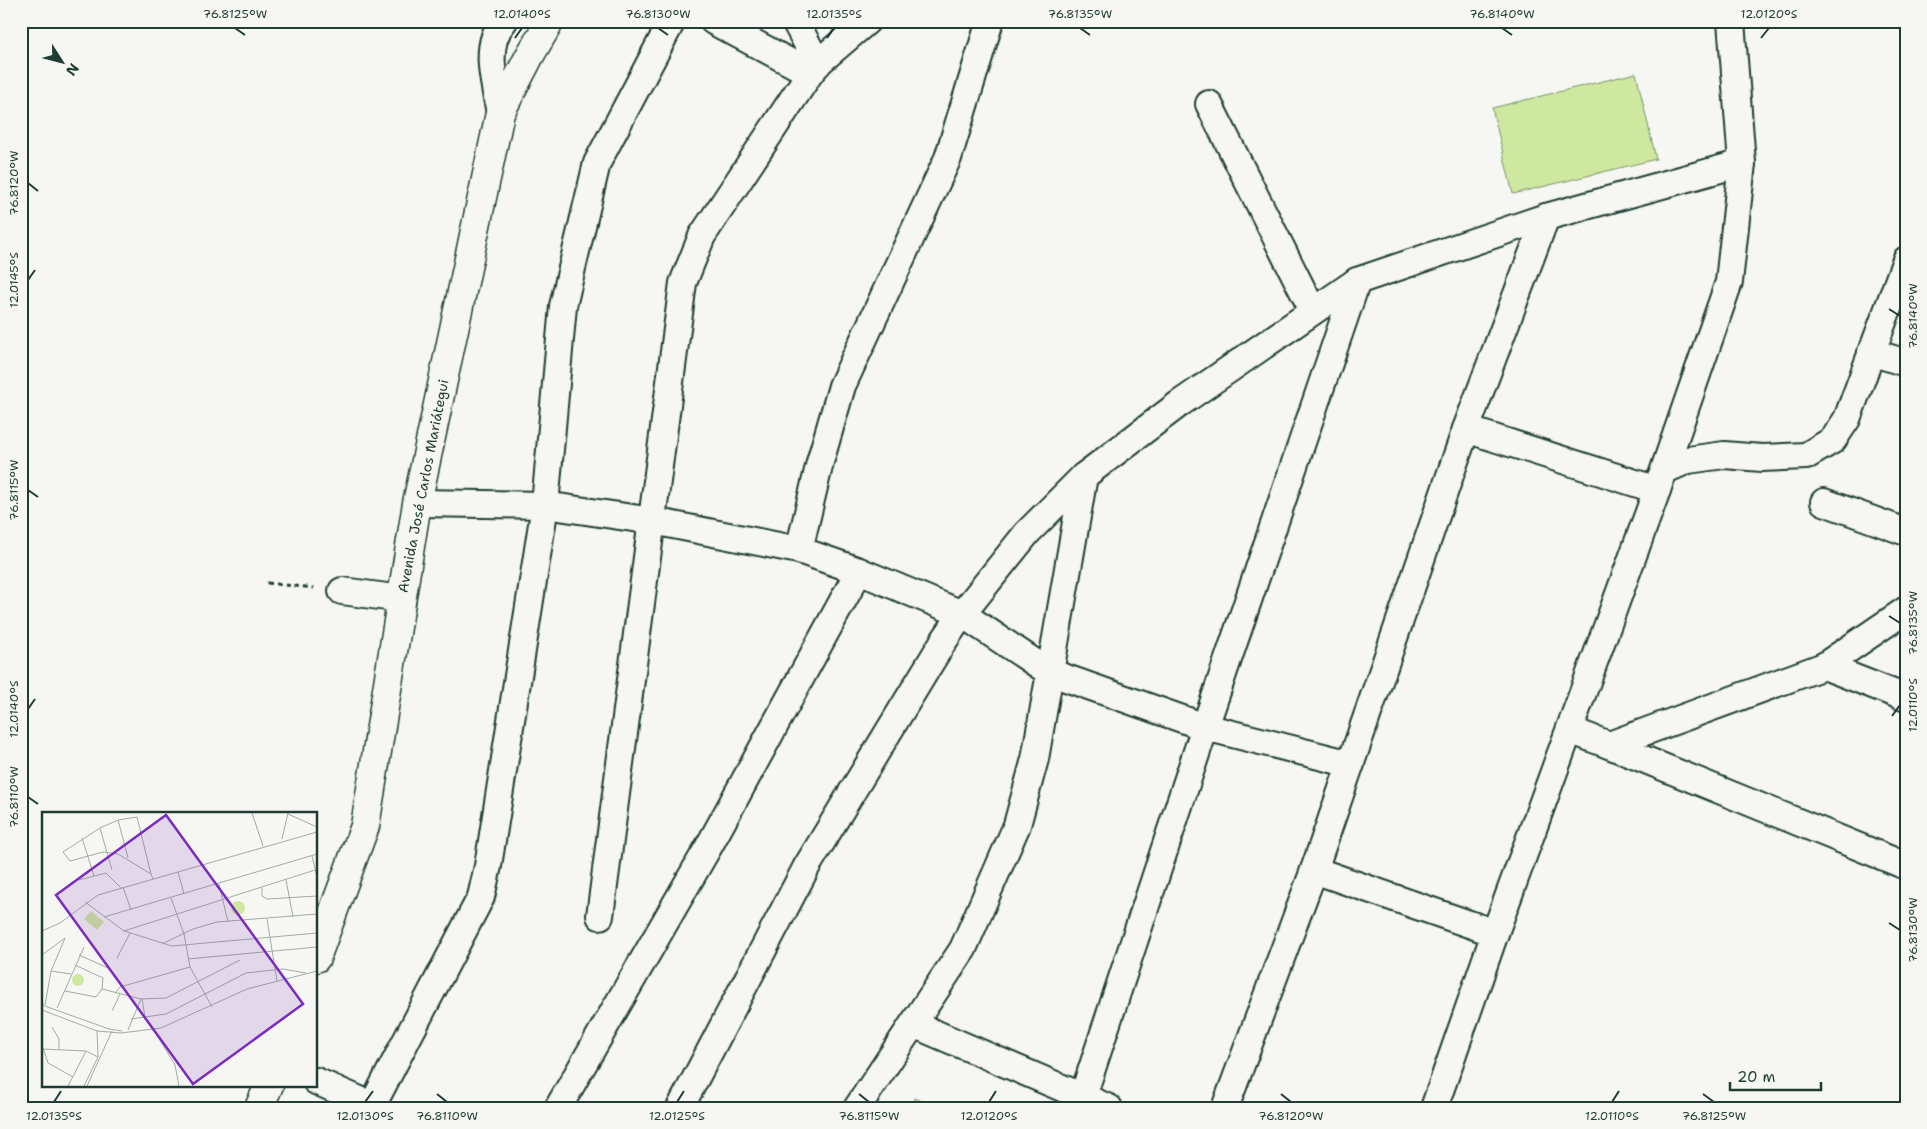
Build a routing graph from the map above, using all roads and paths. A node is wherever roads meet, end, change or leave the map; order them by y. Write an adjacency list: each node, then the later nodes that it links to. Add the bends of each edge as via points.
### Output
1 (504, 21): 11 (street, via 491,56)
2 (550, 21): 11 (street, Avenida José Carlos Mariátegui)
3 (672, 21): 24 (street, via 597,163 563,306)
4 (713, 21): 9 (street)
5 (795, 21): 9 (street)
6 (867, 21): 9 (street)
7 (990, 21): 27 (street, via 948,158 842,386)
8 (1731, 21): 12 (street)
9 (814, 69): 25 (street, via 702,236 683,283)
10 (1209, 104): 16 (street)
11 (500, 113): 23 (street, Avenida José Carlos Mariátegui)
12 (1742, 163): 13 (street); 21 (street, via 1729,282)
13 (1546, 217): 15 (street); 19 (street)
14 (1906, 260): 17 (street)
15 (1357, 281): 16 (street); 37 (street)
16 (1313, 311): 20 (street, via 1178,404)
17 (1871, 352): 18 (street); 21 (street, via 1846,419 1833,440 1806,456 1762,458 1724,455 1688,460)
18 (1906, 364)
19 (1466, 429): 21 (street); 40 (street)
20 (1084, 476): 33 (street, via 1027,533); 35 (street)
21 (1661, 480): 38 (street)
22 (1824, 502): 26 (street)
23 (417, 503): 24 (street); 31 (street, Avenida José Carlos Mariátegui)
24 (545, 506): 25 (street); 50 (street, via 481,897)
25 (652, 521): 27 (street); 43 (street)
26 (1906, 532)
27 (800, 550): 28 (street)
28 (859, 571): 33 (street); 52 (street, via 710,846)
29 (268, 583): 30 (path)
30 (342, 591): 31 (street)
31 (402, 599): 45 (street, Avenida José Carlos Mariátegui, via 365,826)
32 (1906, 610): 34 (street)
33 (962, 614): 35 (street); 53 (street, via 806,866)
34 (1824, 666): 36 (street); 39 (street)
35 (1049, 672): 37 (street); 46 (street, via 1035,759 1017,825 963,949)
36 (1906, 698)
37 (1205, 727): 40 (street); 49 (street)
38 (1570, 730): 39 (street); 44 (street)
39 (1609, 745): 41 (street)
40 (1351, 764): 42 (street)
41 (1906, 866)
42 (1314, 870): 44 (street); 56 (street)
43 (600, 916)
44 (1494, 933): 57 (street)
45 (318, 953)
46 (913, 1024): 49 (street); 54 (street)
47 (318, 1083): 50 (street)
48 (269, 1086): 51 (street)
49 (1081, 1102): 55 (street)
50 (374, 1107)
51 (259, 1108)
52 (558, 1108)
53 (680, 1108)
54 (858, 1108)
55 (1109, 1108)
56 (1225, 1108)
57 (1434, 1108)

